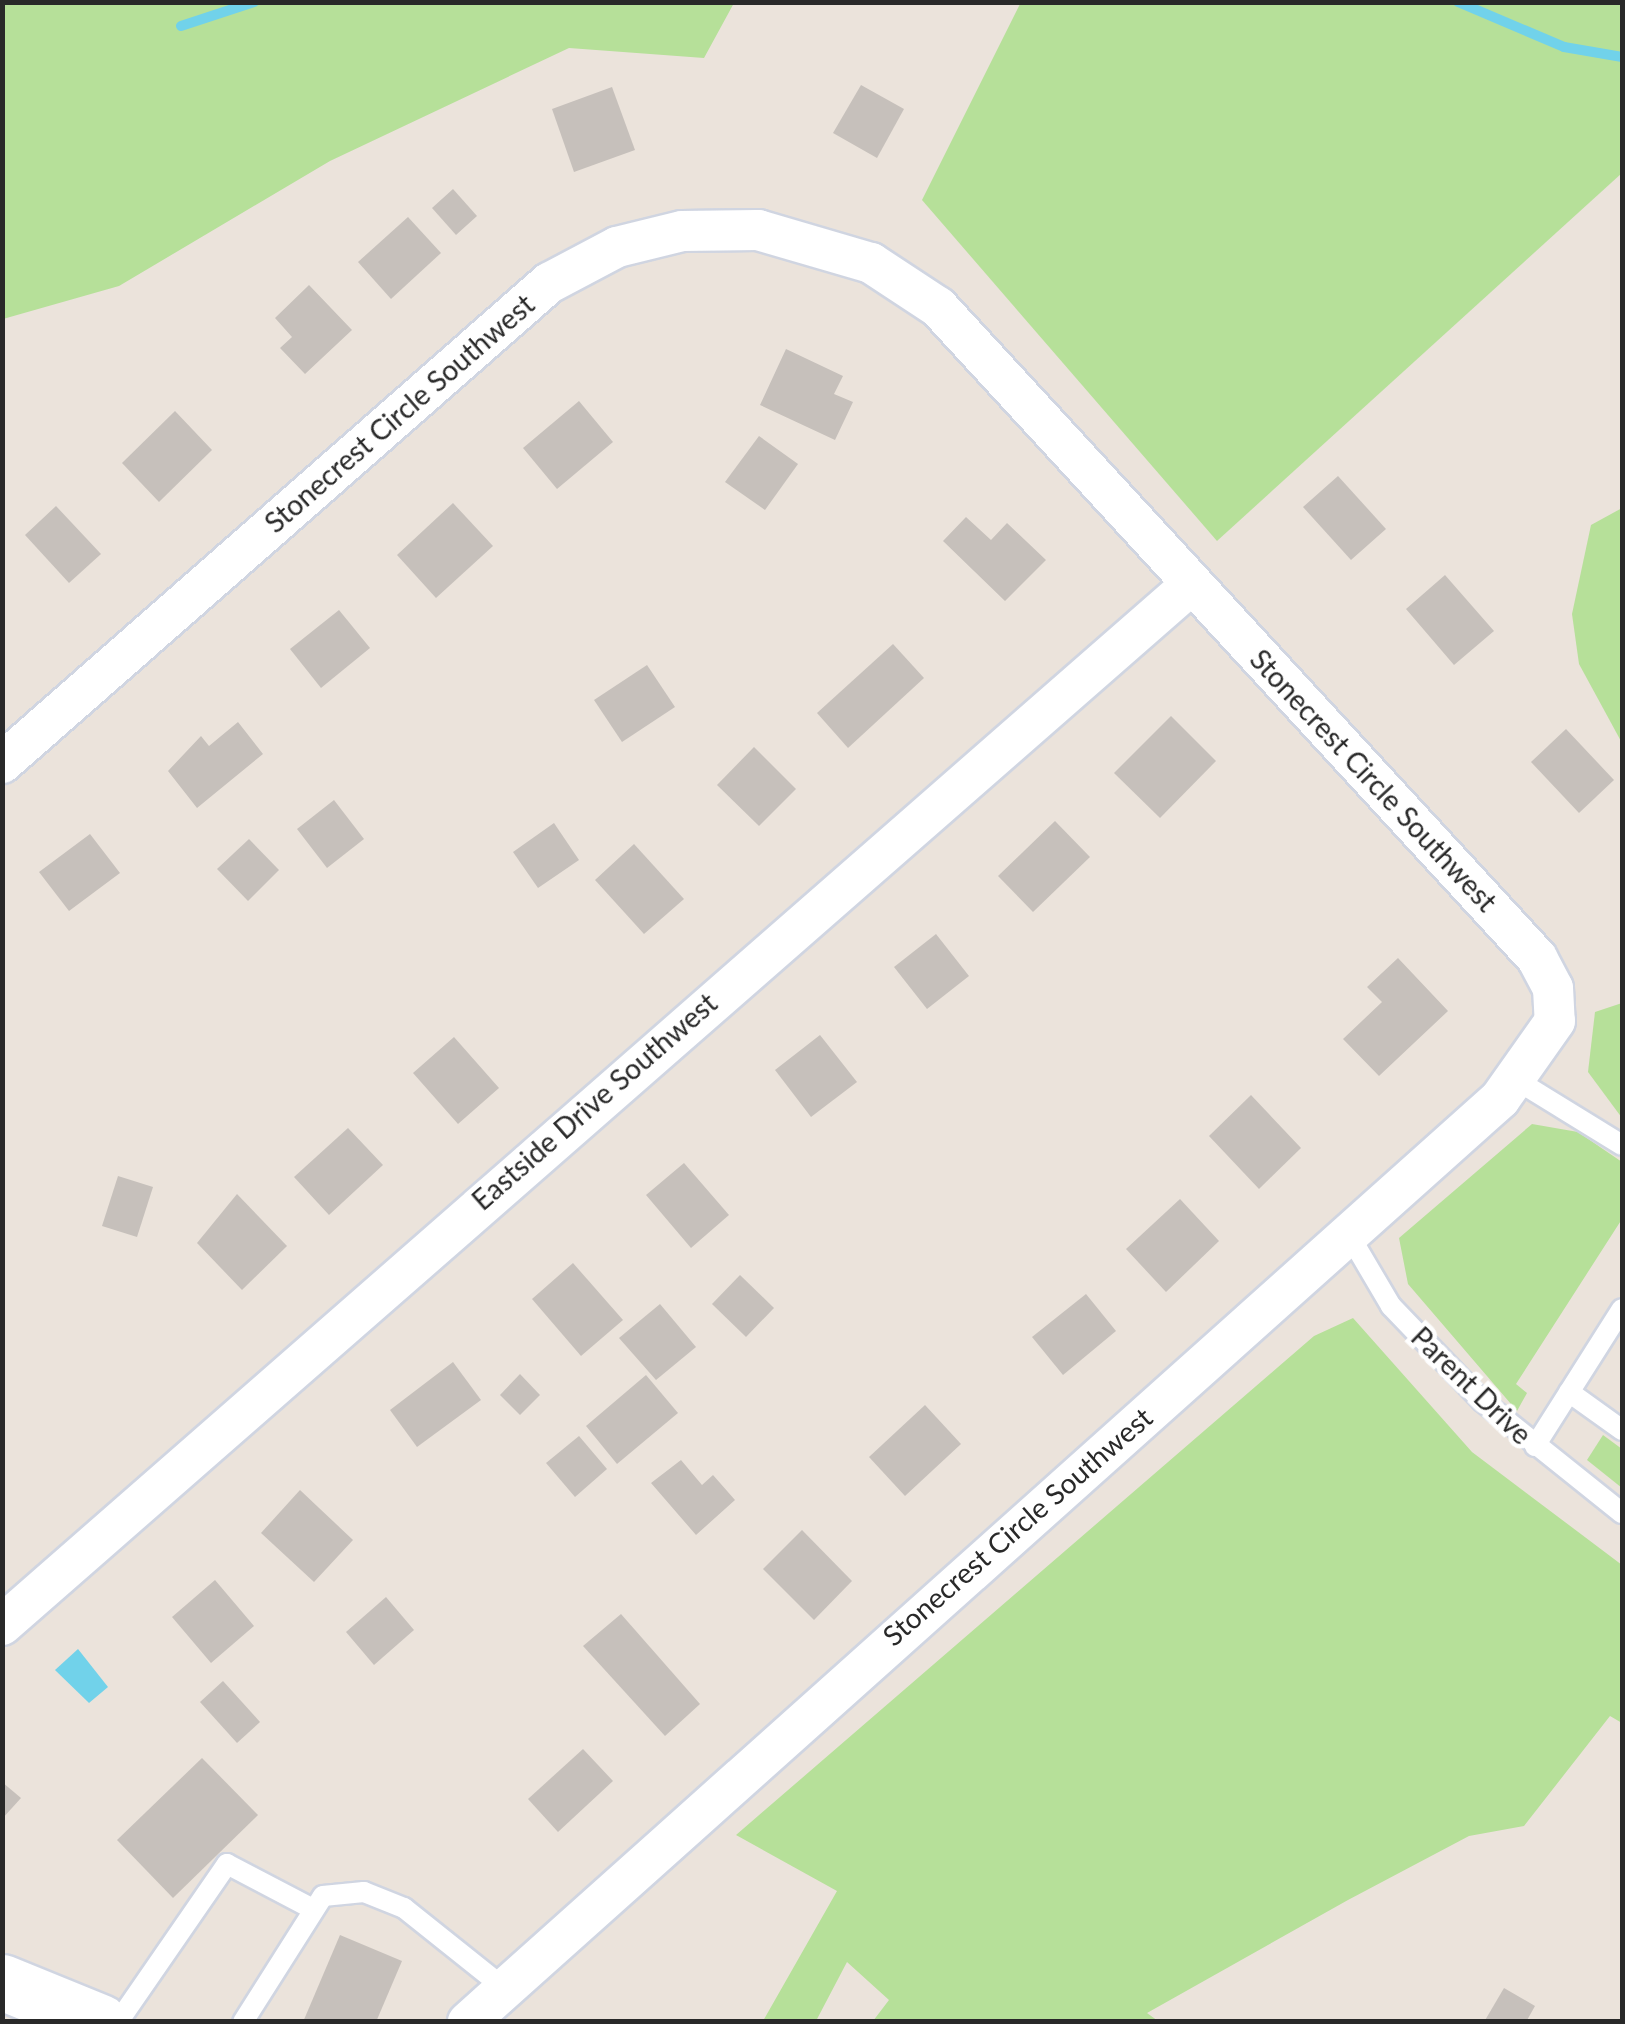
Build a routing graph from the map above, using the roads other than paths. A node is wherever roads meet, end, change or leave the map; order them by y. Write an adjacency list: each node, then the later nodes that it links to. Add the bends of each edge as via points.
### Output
1 (1192, 584): 2 (street, Stonecrest Circle Southwest, via 1016,381 938,307 871,263 797,237 682,231 617,247 504,319); 3 (street, Stonecrest Circle Southwest, via 1537,958 1553,988 1555,1021); 11 (street, Eastside Drive Southwest)
2 (2, 763)
3 (1518, 1081): 4 (lane); 5 (street, Stonecrest Circle Southwest)
4 (1622, 1145)
5 (1348, 1233): 9 (lane, Parent Drive, via 1391,1306); 14 (street, Stonecrest Circle Southwest)
6 (1622, 1309): 7 (lane)
7 (1570, 1392): 8 (lane); 9 (lane)
8 (1622, 1430)
9 (1535, 1446): 10 (lane, Parent Drive)
10 (1622, 1513)
11 (2, 1625)
12 (311, 1908): 14 (lane, via 322,1896 364,1892 447,1934); 16 (lane, via 227,1864); 17 (lane)
13 (2, 1982): 15 (main road)
14 (503, 1987): 18 (street, Stonecrest Circle Southwest)
15 (100, 2022)
16 (118, 2022)
17 (243, 2022)
18 (468, 2022)

